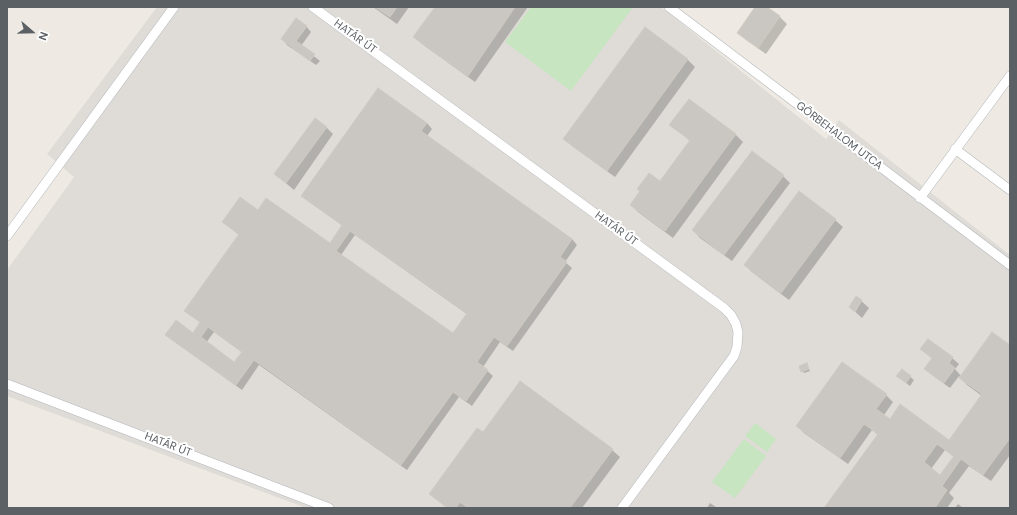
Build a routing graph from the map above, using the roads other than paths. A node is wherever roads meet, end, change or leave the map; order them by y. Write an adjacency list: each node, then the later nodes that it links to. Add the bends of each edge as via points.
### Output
1 (174, 7): 8 (street)
2 (313, 7): 12 (street, HATÁR ÚT, via 731,315 738,332 734,356)
3 (669, 7): 7 (street, GÖRBEHALOM UTCA)
4 (1010, 76): 5 (street)
5 (956, 149): 6 (street); 7 (street)
6 (1010, 190)
7 (920, 198): 9 (street, GÖRBEHALOM UTCA)
8 (7, 236)
9 (1010, 265)
10 (7, 384): 11 (street, HATÁR ÚT)
11 (329, 508)
12 (622, 508)

